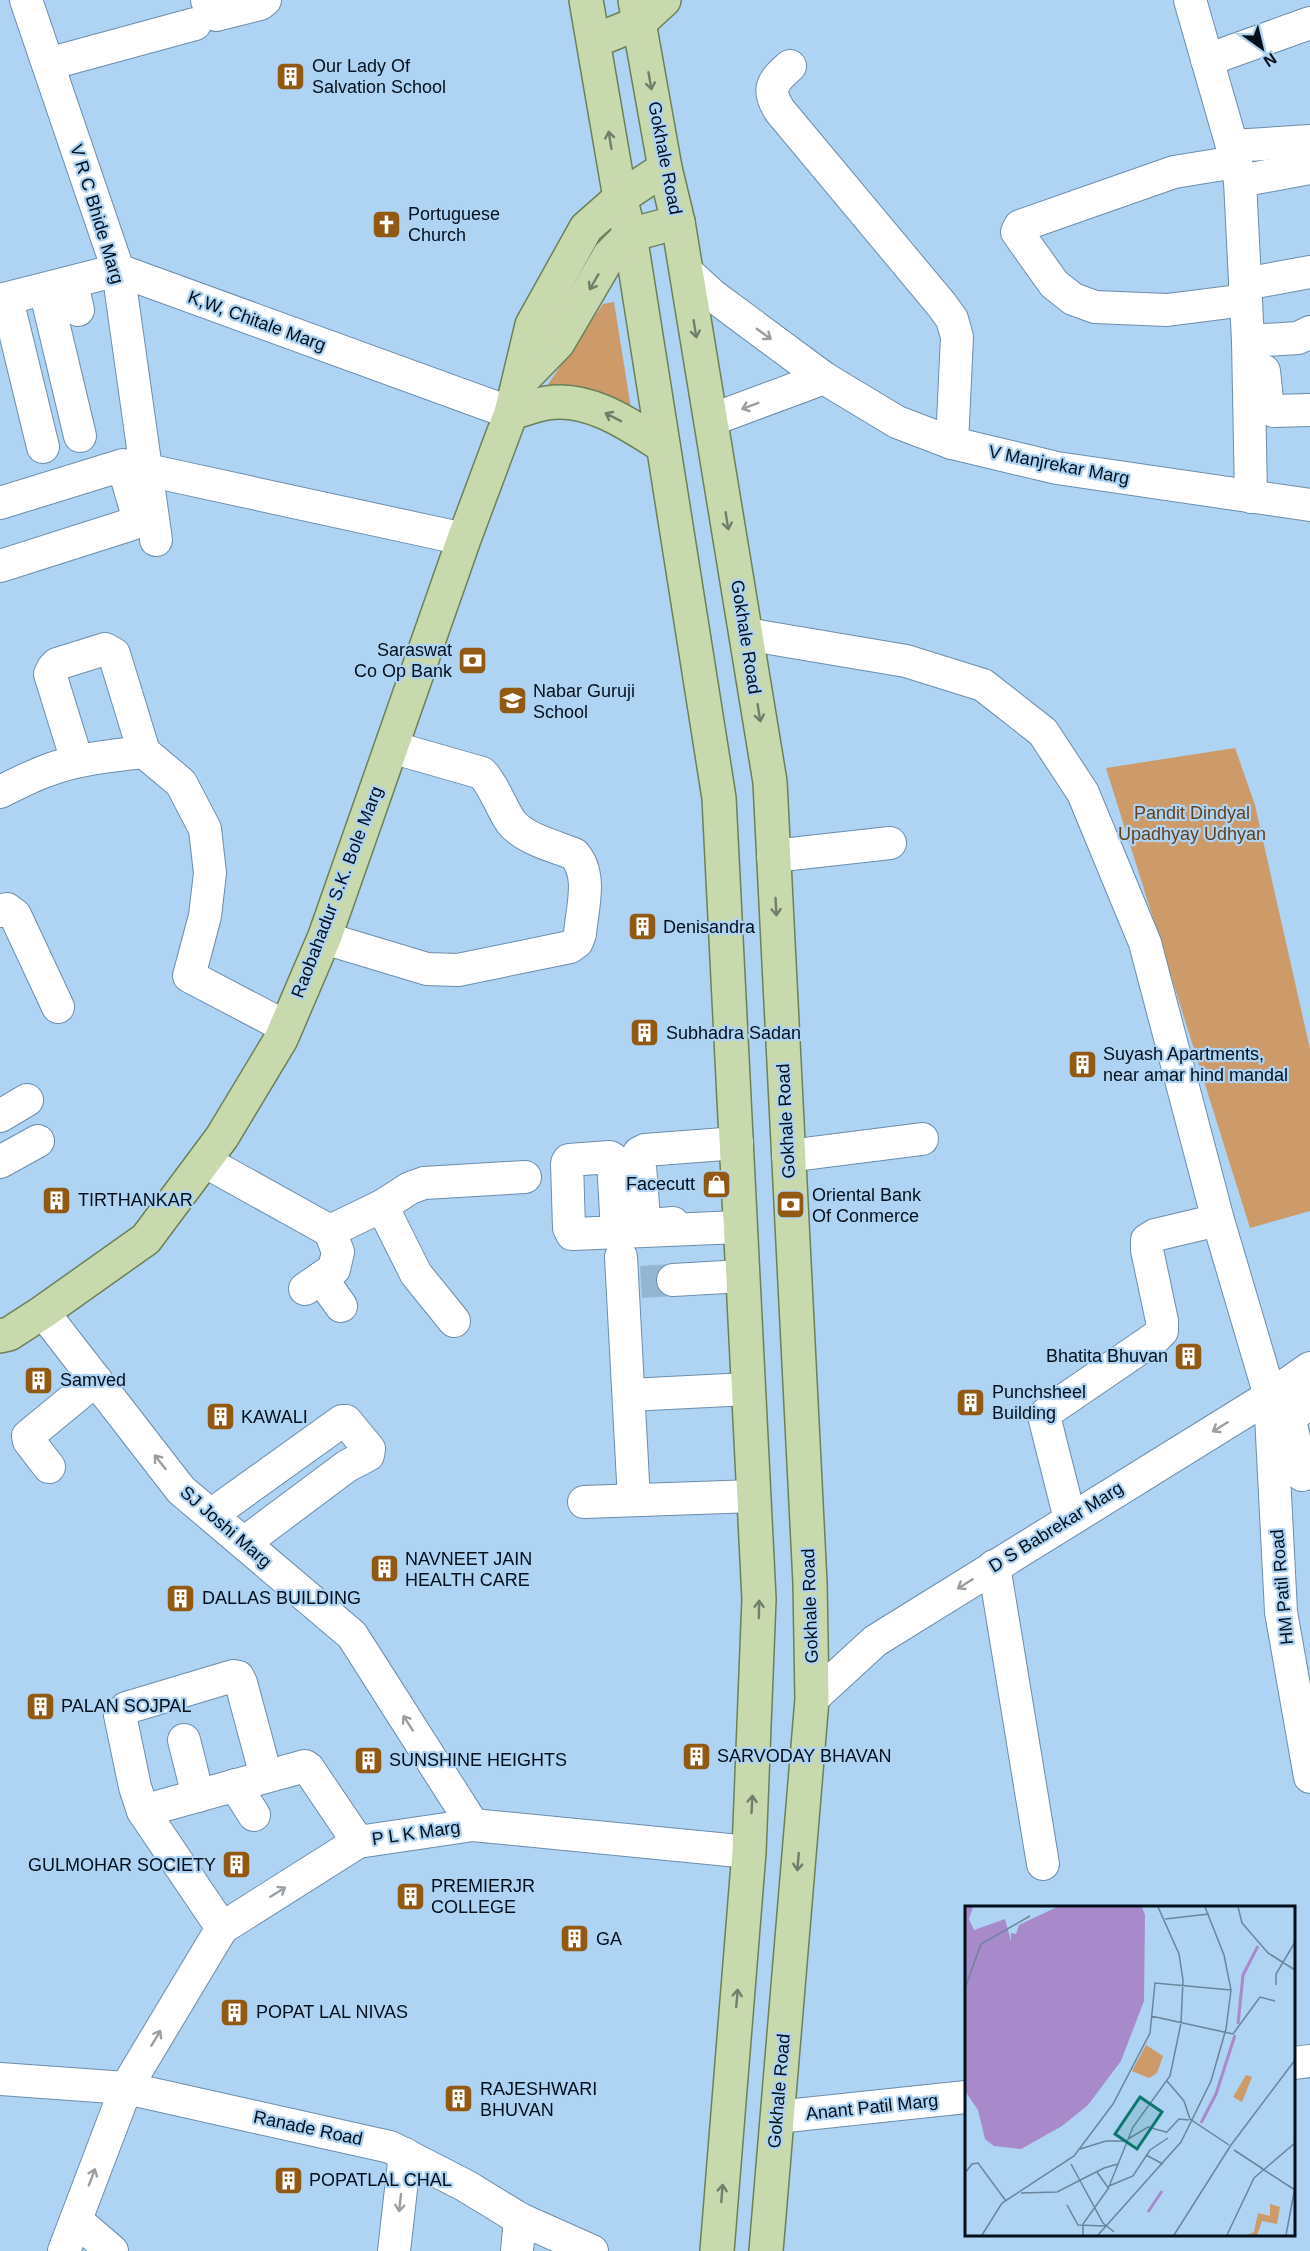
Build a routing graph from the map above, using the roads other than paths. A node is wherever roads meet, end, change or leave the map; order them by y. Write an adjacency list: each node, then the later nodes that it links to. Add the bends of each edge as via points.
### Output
1 (26, 0): 11 (street, V R C Bhide Marg)
2 (265, 0): 6 (street, via 216,15)
3 (586, 0): 9 (main road)
4 (664, 0): 7 (main road)
5 (1190, 0): 10 (street)
6 (201, 12): 11 (street)
7 (637, 12): 9 (main road); 15 (main road, Gokhale Road, one-way to 15)
8 (1310, 23): 10 (street)
9 (594, 41): 17 (main road, one-way to 9)
10 (1218, 57): 14 (street)
11 (48, 64): 20 (street, V R C Bhide Marg)
12 (790, 66): 35 (street, via 775,79 771,90 776,106 952,320 957,337)
13 (1310, 141): 14 (street)
14 (1239, 159): 16 (street); 23 (street); 23 (street, via 1174,172 1020,226 1017,232 1054,284 1073,299 1095,308 1167,310)
15 (666, 168): 17 (main road, Raobahadur S.K. Bole Marg); 18 (main road, Gokhale Road)
16 (1310, 168)
17 (620, 198): 19 (main road); 31 (main road, Raobahadur S.K. Bole Marg, via 586,228 532,325)
18 (678, 222): 19 (main road, Raobahadur S.K. Bole Marg); 21 (main road, Gokhale Road)
19 (630, 236): 31 (main road, Raobahadur S.K. Bole Marg, one-way to 31, via 609,256 558,343); 36 (main road)
20 (118, 270): 25 (street); 30 (street, V R C Bhide Marg); 31 (street, K,W, Chitale Marg)
21 (686, 271): 29 (street, V Manjrekar Marg, one-way to 29, via 712,296); 33 (main road, Gokhale Road, one-way to 33)
22 (1310, 272): 23 (street)
23 (1245, 292): 28 (street)
24 (4, 299): 25 (street); 37 (street)
25 (71, 301): 34 (street)
26 (1310, 332): 28 (street)
27 (105, 348): 30 (street, via 109,349)
28 (1256, 353): 32 (street, via 1268,409); 39 (street)
29 (824, 378): 33 (street, one-way to 33); 35 (street, V Manjrekar Marg, via 897,422)
30 (123, 395): 38 (street, V R C Bhide Marg, via 129,428)
31 (514, 399): 36 (main road, one-way to 31, via 581,404); 42 (main road, Raobahadur S.K. Bole Marg)
32 (1310, 410)
33 (711, 420): 45 (main road, Gokhale Road, one-way to 45)
34 (80, 436)
35 (952, 443): 39 (street, V Manjrekar Marg, via 1057,468)
36 (663, 446): 60 (main road, via 719,798)
37 (43, 447)
38 (147, 470): 42 (street); 43 (street, V R C Bhide Marg)
39 (1251, 497): 41 (street, V Manjrekar Marg)
40 (0, 502): 44 (street, via 123,465 138,517 132,524)
41 (1310, 505)
42 (464, 539): 46 (main road, Raobahadur S.K. Bole Marg)
43 (156, 540)
44 (0, 566)
45 (746, 634): 51 (main road, Gokhale Road, one-way to 51, via 770,782); 66 (street, HM Patil Road, via 906,661 983,685 1043,732 1083,793 1145,942)
46 (391, 747): 53 (main road, Raobahadur S.K. Bole Marg); 53 (street, via 482,773 521,832 574,854 585,874 580,934 570,947 458,970 427,969)
47 (144, 752): 48 (street); 48 (street, via 114,654 105,649 57,664 50,674); 55 (street, via 181,783 205,829 210,873 205,916 189,976)
48 (77, 761): 49 (street, via 44,771)
49 (0, 792)
50 (890, 843): 51 (street)
51 (773, 856): 61 (main road, Gokhale Road, one-way to 61)
52 (0, 910): 54 (street, via 7,909 15,915)
53 (324, 938): 55 (main road, Raobahadur S.K. Bole Marg)
54 (58, 1007)
55 (286, 1026): 62 (main road, Raobahadur S.K. Bole Marg)
56 (16, 1100): 57 (street)
57 (0, 1116)
58 (922, 1139): 61 (street)
59 (39, 1141): 63 (street)
60 (737, 1143): 67 (main road); 67 (street, via 639,1153 646,1223)
61 (788, 1156): 92 (main road, Gokhale Road, via 810,1583)
62 (204, 1161): 68 (street); 72 (main road, Raobahadur S.K. Bole Marg, via 146,1239)
63 (0, 1162)
64 (525, 1177): 65 (street, via 424,1183)
65 (382, 1206): 68 (street); 73 (street, via 416,1274)
66 (1218, 1220): 79 (street, HM Patil Road); 88 (street, via 1147,1240 1162,1331 1044,1416)
67 (739, 1222): 69 (main road); 78 (street, via 625,1264)
68 (330, 1231): 71 (street, via 338,1252 334,1269 313,1283)
69 (742, 1276): 70 (street); 77 (main road)
70 (673, 1280)
71 (341, 1306)
72 (43, 1312): 74 (main road, Raobahadur S.K. Bole Marg); 76 (street, SJ Joshi Marg)
73 (454, 1321)
74 (3, 1329)
75 (1310, 1368): 79 (street, D S Babrekar Marg)
76 (96, 1380): 81 (street, via 28,1436); 87 (street, SJ Joshi Marg, one-way to 76, via 182,1490)
77 (748, 1389): 78 (street); 84 (main road)
78 (629, 1395): 85 (street)
79 (1270, 1396): 82 (street, HM Patil Road); 88 (street, D S Babrekar Marg, one-way to 88)
80 (1310, 1403): 82 (street, via 1291,1418)
81 (50, 1467)
82 (1295, 1476): 95 (street, HM Patil Road, via 1281,1612)
83 (245, 1490): 87 (street); 89 (street); 89 (street, via 346,1420 369,1449 368,1455)
84 (754, 1496): 85 (street); 102 (main road, one-way to 84, via 759,1599)
85 (634, 1500): 86 (street)
86 (584, 1502)
87 (211, 1515): 90 (street, SJ Joshi Marg)
88 (1070, 1519): 91 (street, D S Babrekar Marg)
89 (271, 1522): 90 (street)
90 (244, 1543): 100 (street, SJ Joshi Marg, one-way to 90, via 352,1635)
91 (993, 1566): 92 (street, D S Babrekar Marg, one-way to 92, via 875,1641); 103 (street)
92 (812, 1699): 110 (main road, Gokhale Road, one-way to 110)
93 (184, 1740): 97 (street)
94 (266, 1776): 96 (street); 98 (street, via 241,1683 233,1676 122,1711); 101 (street, via 308,1768)
95 (1310, 1777)
96 (235, 1785): 97 (street); 99 (street)
97 (198, 1796): 98 (street)
98 (143, 1811): 104 (street)
99 (254, 1815)
100 (473, 1825): 101 (street, P L K Marg); 102 (street, P L K Marg)
101 (358, 1842): 104 (street, P L K Marg, one-way to 101)
102 (749, 1852): 119 (main road, one-way to 102)
103 (1042, 1864)
104 (222, 1928): 108 (street, P L K Marg, one-way to 104)
105 (1310, 2061): 106 (street)
106 (1295, 2063)
107 (0, 2079): 108 (street, Ranade Road)
108 (126, 2088): 111 (street, Ranade Road, via 390,2147); 113 (street, P L K Marg, one-way to 108)
109 (965, 2097): 110 (street, Anant Patil Marg)
110 (777, 2117): 120 (main road, Gokhale Road)
111 (405, 2154): 112 (street, Ranade Road); 116 (street, one-way to 116)
112 (520, 2219): 117 (street); 118 (street, Ranade Road)
113 (76, 2220): 114 (street, P L K Marg); 115 (street)
114 (64, 2251)
115 (112, 2251)
116 (394, 2251)
117 (517, 2251)
118 (592, 2251)
119 (717, 2251)
120 (766, 2251)

